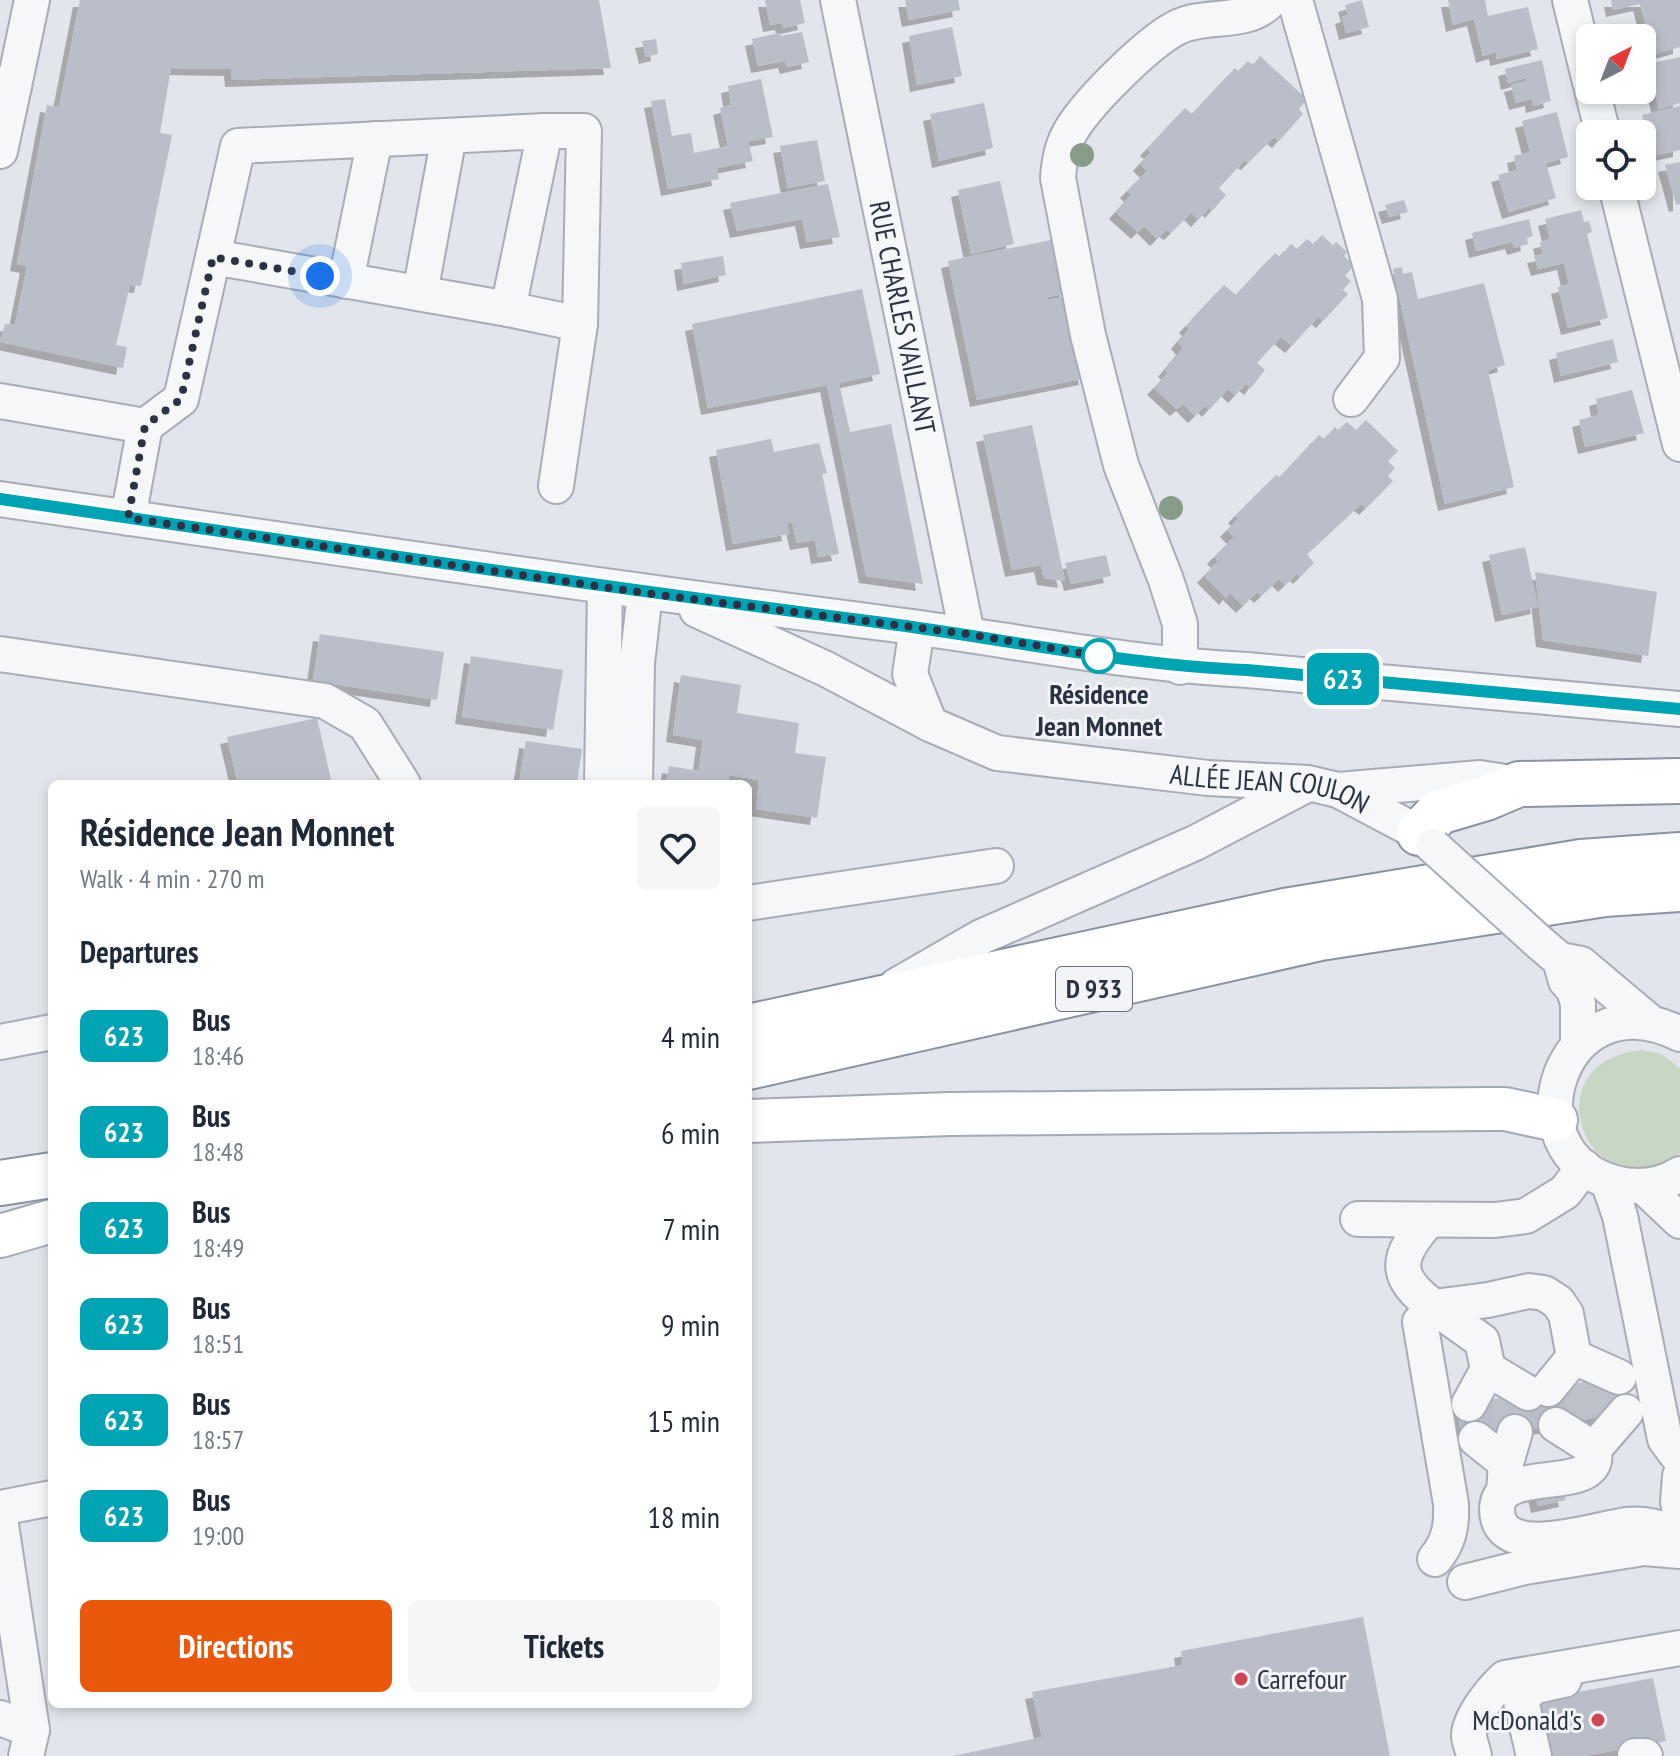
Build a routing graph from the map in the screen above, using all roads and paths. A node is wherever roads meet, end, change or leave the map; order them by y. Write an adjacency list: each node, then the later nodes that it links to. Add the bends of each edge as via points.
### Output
1 (32, 0): 7 (street)
2 (838, 0): 28 (street, RUE CHARLES VAILLANT)
3 (1271, 0): 30 (street, via 1260,11 1179,27 1122,70 1068,135 1059,162 1088,335 1121,465 1180,624)
4 (1295, 0): 18 (street, via 1380,299 1382,358)
5 (1570, 0): 6 (street)
6 (1576, 25)
7 (7, 85): 11 (street)
8 (545, 131): 9 (street); 16 (street); 17 (street, via 584,131)
9 (449, 136): 10 (street); 15 (street)
10 (375, 139): 13 (street, via 238,146); 14 (street)
11 (0, 151)
12 (1619, 200): 21 (street)
13 (213, 257): 14 (street); 20 (street, via 181,399)
14 (346, 281): 15 (street)
15 (420, 293): 16 (street)
16 (508, 309): 17 (street)
17 (580, 324): 22 (street)
18 (1351, 399)
19 (0, 401): 20 (street)
20 (145, 426): 24 (street)
21 (1680, 444)
22 (556, 486)
23 (0, 499): 24 (street)
24 (128, 518): 25 (street)
25 (605, 587): 26 (street); 34 (street)
26 (655, 594): 27 (street); 32 (street, ALLÉE JEAN COULON, via 826,669); 35 (street, via 637,663)
27 (917, 628): 28 (street); 32 (street, via 910,674)
28 (967, 634): 30 (street)
29 (0, 654): 33 (street, via 325,701 365,724)
30 (1180, 667): 31 (street)
31 (1680, 709)
32 (930, 724): 38 (street, ALLÉE JEAN COULON, via 997,753)
33 (400, 780)
34 (602, 780)
35 (635, 780)
36 (1680, 781): 37 (highway)
37 (1519, 784): 38 (street, via 1480,778); 39 (highway, via 1439,812)
38 (1323, 787): 39 (street, ALLÉE JEAN COULON); 45 (street, via 981,937)
39 (1426, 840): 44 (street, ALLÉE JEAN COULON, bridge)
40 (1680, 855): 45 (highway, D 933, via 1581,862 1285,911)
41 (996, 866): 43 (street)
42 (1680, 889): 51 (highway, D 933, via 1605,894 1320,938)
43 (752, 902)
44 (1550, 952): 47 (street, ALLÉE JEAN COULON, via 1581,964); 50 (street, ALLÉE JEAN COULON, via 1574,990)
45 (874, 999): 46 (highway, D 933)
46 (752, 1026)
47 (1666, 1029): 50 (street, via 1639,1021 1615,1024)
48 (48, 1033): 49 (street)
49 (0, 1042)
50 (1578, 1045): 52 (street, via 1560,1071 1554,1095)
51 (752, 1066)
52 (1556, 1120): 53 (main road, via 1488,1109); 54 (street, via 1566,1146)
53 (752, 1121)
54 (1596, 1174): 58 (street); 60 (street, via 1526,1216); 66 (street, via 1620,1216 1665,1439)
55 (1680, 1174): 58 (street)
56 (48, 1176): 57 (highway)
57 (0, 1183)
58 (1643, 1186): 61 (street)
59 (1358, 1219): 60 (street)
60 (1428, 1221): 64 (street, via 1409,1242 1402,1264 1412,1287)
61 (1680, 1221)
62 (48, 1222): 63 (main road)
63 (0, 1236)
64 (1434, 1307): 64 (street, via 1482,1341 1547,1385 1566,1314 1558,1302 1529,1291); 74 (street, via 1420,1322 1452,1513 1448,1539)
65 (1552, 1435): 72 (street, via 1497,1502 1497,1518 1507,1530 1537,1542 1628,1525 1657,1526)
66 (1680, 1459)
67 (1680, 1476): 70 (street)
68 (48, 1499): 69 (street)
69 (0, 1508)
70 (1680, 1511)
71 (0, 1518): 79 (street)
72 (1680, 1535)
73 (1680, 1551): 75 (street, via 1644,1548)
74 (1435, 1559)
75 (1465, 1582)
76 (1680, 1648): 77 (street)
77 (1598, 1661): 80 (street, via 1505,1678 1474,1719 1469,1735); 81 (street, via 1582,1676 1532,1687 1521,1701)
78 (0, 1718): 79 (street)
79 (29, 1743)
80 (1474, 1756)
81 (1534, 1756)
82 (1635, 1756): 83 (street)
83 (1645, 1756)

